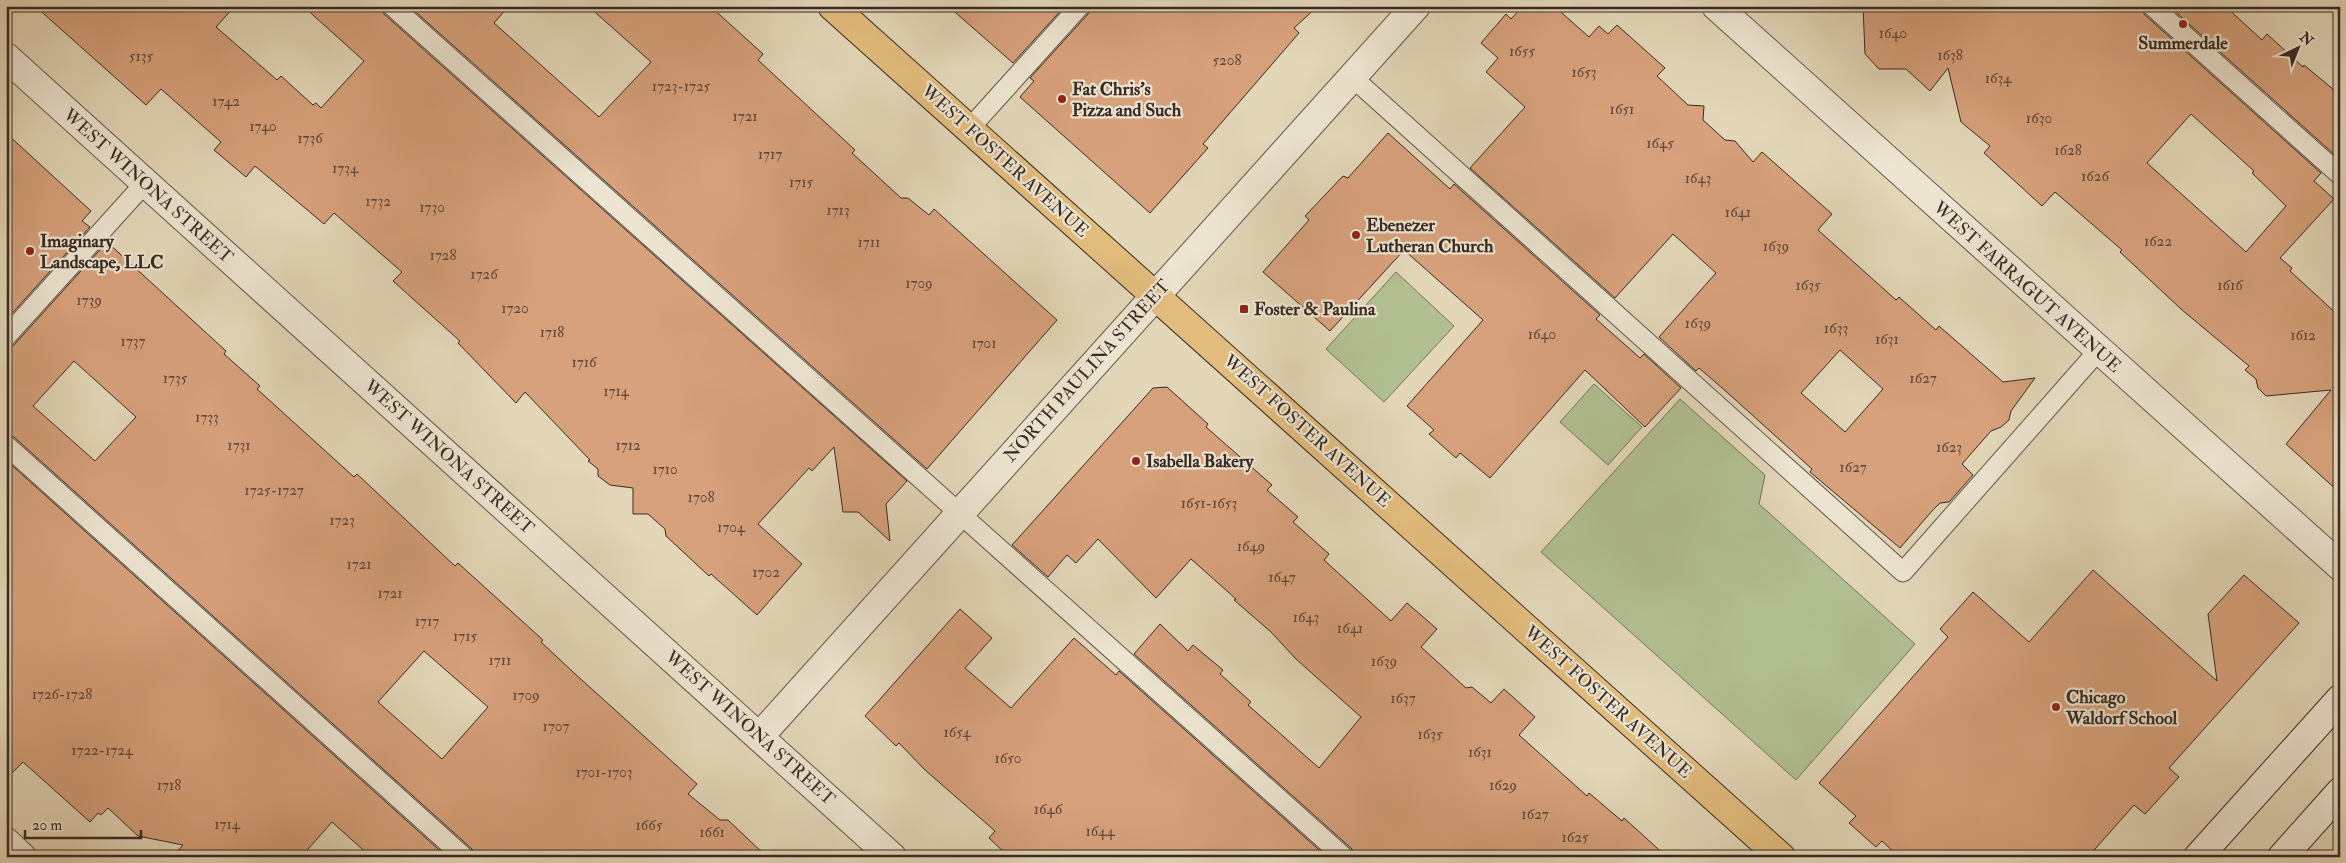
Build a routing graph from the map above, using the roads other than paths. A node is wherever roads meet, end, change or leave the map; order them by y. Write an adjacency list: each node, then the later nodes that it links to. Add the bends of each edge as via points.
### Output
1 (392, 6): 16 (lane)
2 (832, 6): 9 (main road, WEST FOSTER AVENUE)
3 (1080, 6): 9 (lane)
4 (1416, 6): 8 (street, NORTH PAULINA STREET)
5 (1716, 6): 14 (street, WEST FARRAGUT AVENUE)
6 (2152, 6): 10 (lane)
7 (6, 57): 11 (street, WEST WINONA STREET)
8 (1352, 77): 12 (street, NORTH PAULINA STREET); 14 (lane, via 1903,572)
9 (969, 129): 12 (main road, WEST FOSTER AVENUE)
10 (2340, 175)
11 (145, 182): 13 (lane); 19 (street, WEST WINONA STREET)
12 (1155, 295): 16 (street, NORTH PAULINA STREET); 26 (main road, WEST FOSTER AVENUE)
13 (6, 337)
14 (2098, 351): 17 (street, WEST FARRAGUT AVENUE)
15 (6, 445): 23 (lane)
16 (959, 513): 19 (street, NORTH PAULINA STREET); 25 (lane)
17 (2340, 566)
18 (2340, 699): 27 (street)
19 (759, 737): 24 (street, WEST WINONA STREET)
20 (2340, 792): 28 (street)
21 (6, 842): 22 (street)
22 (22, 857)
23 (464, 857)
24 (892, 857)
25 (1344, 857)
26 (1781, 857)
27 (2198, 857)
28 (2282, 857)

